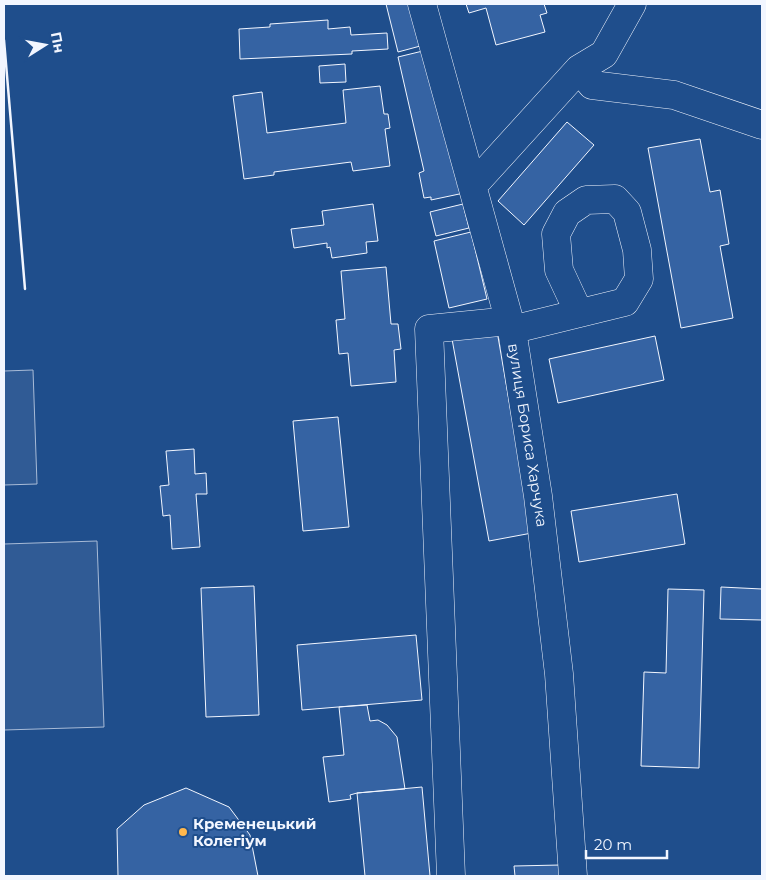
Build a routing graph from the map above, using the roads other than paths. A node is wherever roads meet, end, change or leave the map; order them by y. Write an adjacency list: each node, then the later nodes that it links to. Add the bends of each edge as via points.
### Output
1 (422, 4): 5 (street, вулиця Бориса Харчука)
2 (632, 4): 3 (street, via 604,54)
3 (579, 69): 4 (street, via 592,84 674,94); 5 (street, via 479,179)
4 (762, 125)
5 (471, 182): 7 (street, вулиця Бориса Харчука)
6 (579, 313): 7 (street)
7 (511, 326): 8 (street, via 429,329); 9 (street, вулиця Бориса Харчука, via 538,496 559,674)
8 (451, 876)
9 (573, 876)

